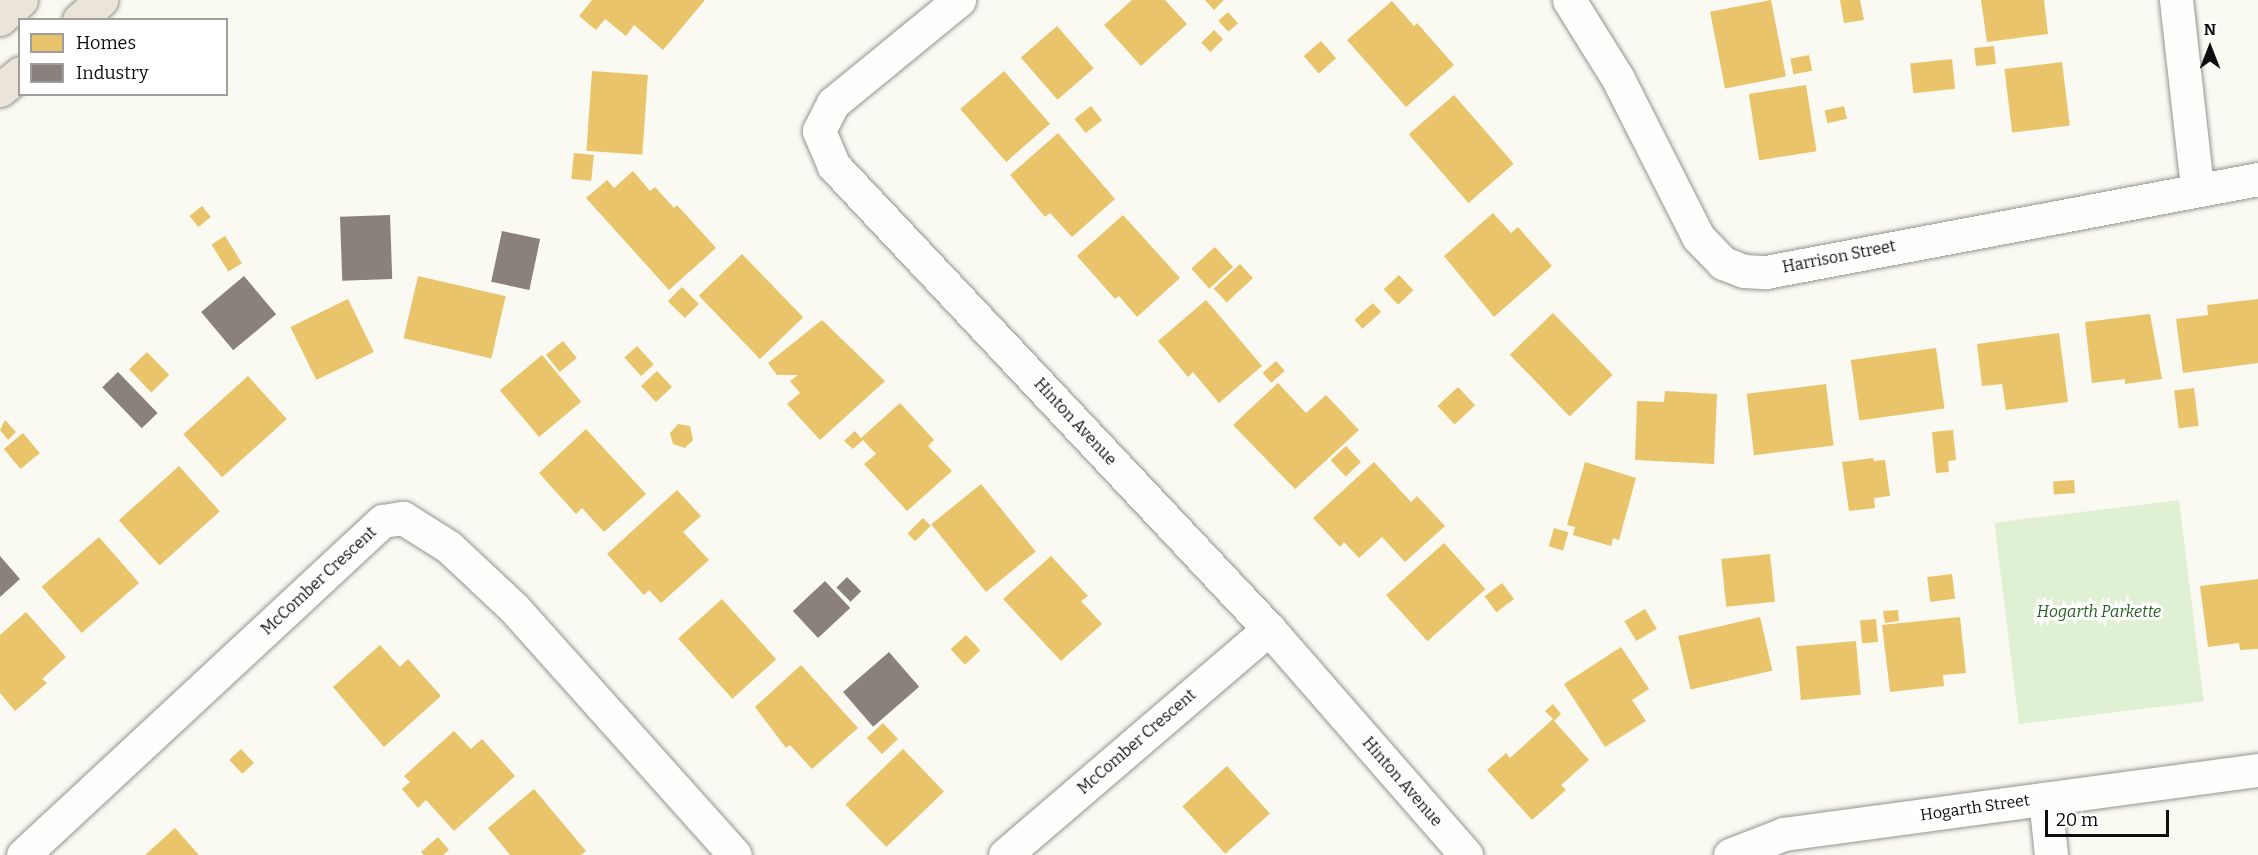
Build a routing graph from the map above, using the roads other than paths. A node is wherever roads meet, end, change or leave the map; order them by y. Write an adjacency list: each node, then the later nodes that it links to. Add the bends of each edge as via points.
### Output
1 (21, 0): 7 (highway)
2 (101, 0): 6 (highway)
3 (959, 0): 12 (street, Hinton Avenue, via 833,103 819,131 834,166)
4 (1569, 0): 11 (street, Harrison Street, via 1617,77 1698,237 1723,263 1744,271 1766,272)
5 (2176, 0): 11 (street)
6 (81, 18)
7 (0, 19)
8 (18, 75): 9 (highway)
9 (0, 90)
10 (2258, 179): 11 (street, Harrison Street)
11 (2197, 187)
12 (1269, 629): 17 (street, McComber Crescent); 18 (street, Hinton Avenue)
13 (2258, 770): 14 (street, Hogarth Street)
14 (2045, 799): 19 (street, Hogarth Street, via 1784,834); 20 (street)
15 (23, 855): 16 (street, McComber Crescent, via 383,521 403,518 449,547 514,608)
16 (735, 855)
17 (1005, 855)
18 (1466, 855)
19 (1731, 855)
20 (2051, 855)

